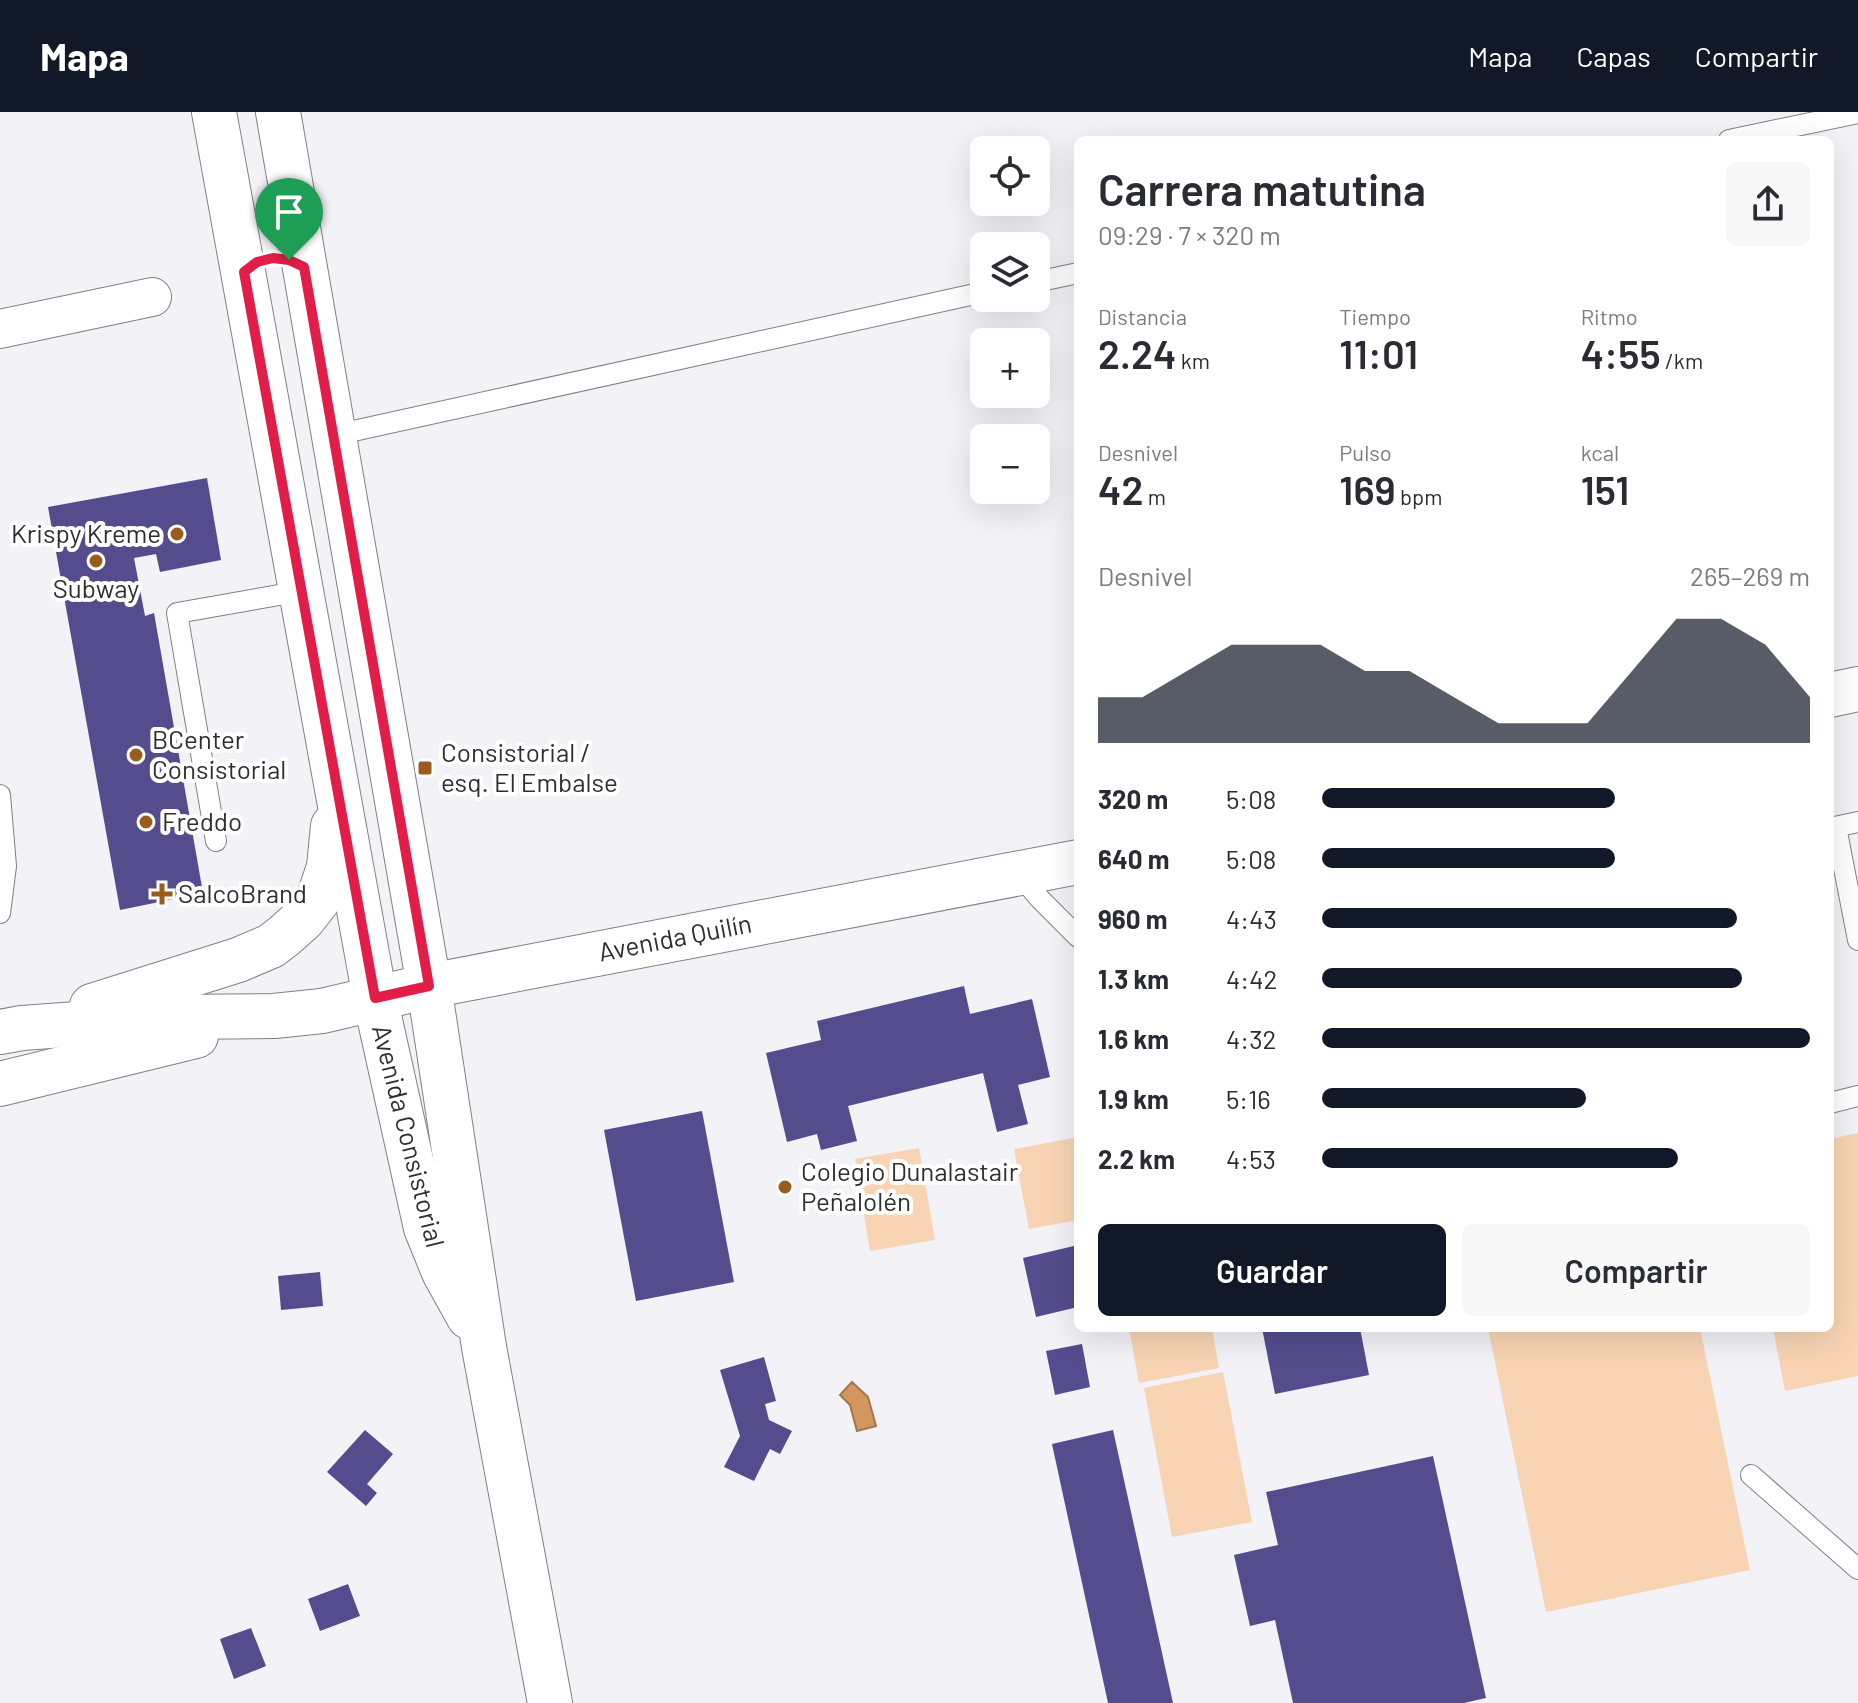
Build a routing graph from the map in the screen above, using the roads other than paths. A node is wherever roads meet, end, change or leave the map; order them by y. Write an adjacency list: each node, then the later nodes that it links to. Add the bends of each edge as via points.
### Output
1 (214, 112): 6 (main road, Avenida Consistorial)
2 (278, 112): 5 (main road, Avenida Consistorial)
3 (1858, 113): 4 (lane)
4 (1748, 136)
5 (304, 267): 6 (main road, via 273,258); 12 (main road, Avenida Consistorial)
6 (244, 272): 13 (main road, Avenida Consistorial)
7 (1074, 274): 8 (lane)
8 (1050, 279)
9 (970, 295): 12 (lane)
10 (152, 297): 11 (street)
11 (0, 329)
12 (335, 435): 27 (main road, Avenida Consistorial)
13 (302, 591): 16 (main road, Avenida Consistorial); 21 (lane, via 177,613)
14 (1858, 689): 15 (main road)
15 (1834, 694)
16 (337, 784): 28 (main road, Avenida Consistorial); 30 (main road, via 329,867 318,900 271,946 238,960)
17 (0, 795): 24 (lane, via 6,866)
18 (1858, 822): 19 (lane)
19 (1834, 828)
20 (1834, 832): 26 (lane)
21 (216, 841)
22 (1074, 863): 23 (main road, Avenida Quilín)
23 (1018, 873): 25 (lane); 27 (main road, Avenida Quilín)
24 (0, 913)
25 (1074, 933)
26 (1858, 940)
27 (429, 986): 28 (main road, Avenida Quilín); 34 (main road, Avenida Consistorial)
28 (375, 998): 29 (main road, Avenida Quilín); 34 (main road, Avenida Consistorial, via 426,1228)
29 (274, 1016): 30 (main road, Avenida Quilín); 31 (main road, Avenida Quilín)
30 (7, 1024)
31 (0, 1084)
32 (1858, 1096): 33 (lane)
33 (1834, 1102)
34 (484, 1347): 37 (main road, Avenida Consistorial)
35 (1751, 1475): 36 (lane)
36 (1858, 1569)
37 (550, 1703)

